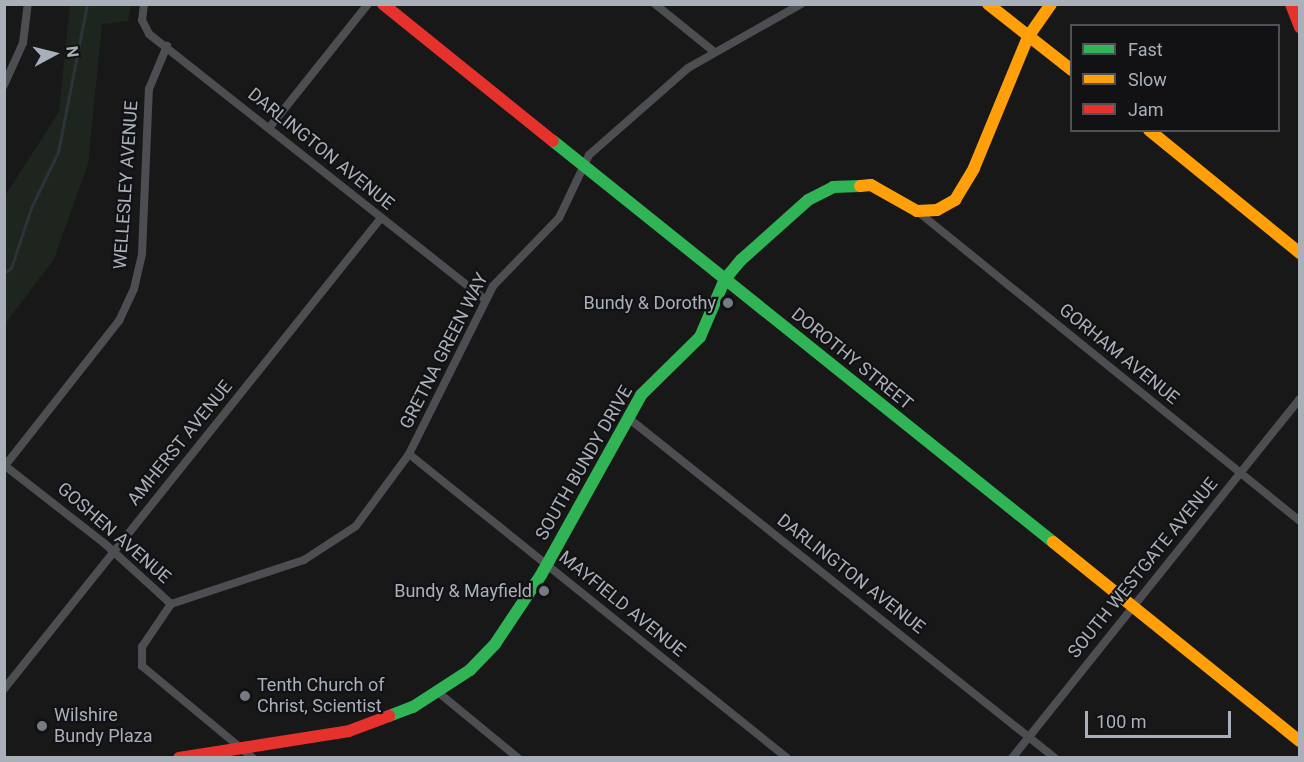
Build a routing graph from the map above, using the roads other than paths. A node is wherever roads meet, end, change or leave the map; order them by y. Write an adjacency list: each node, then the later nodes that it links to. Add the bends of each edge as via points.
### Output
1 (28, 4): 15 (street, via 22,43)
2 (144, 4): 12 (street, DARLINGTON AVENUE, via 142,20 149,34)
3 (368, 4): 16 (street)
4 (383, 4): 18 (street, DOROTHY STREET)
5 (655, 4): 13 (street)
6 (801, 4): 13 (street, GRETNA GREEN WAY)
7 (988, 4): 11 (street)
8 (1051, 4): 11 (street)
9 (1291, 4): 10 (street)
10 (1299, 27)
11 (1028, 37): 14 (street); 19 (street, via 965,187 937,210)
12 (167, 46): 16 (street, DARLINGTON AVENUE); 27 (street, WELLESLEY AVENUE, via 149,88 142,254 128,305)
13 (713, 51): 18 (street, GRETNA GREEN WAY, via 642,105)
14 (1070, 69)
15 (4, 85)
16 (269, 128): 20 (street, DARLINGTON AVENUE)
17 (1151, 132): 21 (street)
18 (582, 166): 22 (street, DOROTHY STREET); 23 (street, GRETNA GREEN WAY, via 559,218 510,265)
19 (917, 211): 22 (street, SOUTH BUNDY DRIVE, via 871,185 833,187 808,200); 28 (street, GORHAM AVENUE)
20 (381, 218): 23 (street, DARLINGTON AVENUE); 30 (street, AMHERST AVENUE)
21 (1299, 253)
22 (725, 279): 25 (street, SOUTH BUNDY DRIVE, via 700,337 655,379); 33 (street, DOROTHY STREET)
23 (485, 299): 26 (street, GRETNA GREEN WAY)
24 (1299, 399): 28 (street, SOUTH WESTGATE AVENUE)
25 (627, 417): 31 (street, SOUTH BUNDY DRIVE); 36 (street, DARLINGTON AVENUE)
26 (409, 454): 31 (street, MAYFIELD AVENUE); 32 (street, GRETNA GREEN WAY, via 371,509 336,541 247,583)
27 (5, 466): 30 (street, GOSHEN AVENUE)
28 (1240, 473): 29 (street, GORHAM AVENUE); 33 (street, SOUTH WESTGATE AVENUE)
29 (1299, 521)
30 (113, 552): 32 (street, GOSHEN AVENUE); 34 (street, AMHERST AVENUE)
31 (547, 565): 35 (street, SOUTH BUNDY DRIVE, via 495,644); 42 (street, MAYFIELD AVENUE)
32 (171, 604): 38 (street, GOSHEN AVENUE, via 142,647 142,666)
33 (1131, 609): 36 (street, SOUTH WESTGATE AVENUE); 37 (street, DOROTHY STREET)
34 (4, 688)
35 (439, 693): 38 (street, SOUTH BUNDY DRIVE, via 349,731); 41 (street)
36 (1029, 737): 43 (street, SOUTH WESTGATE AVENUE); 44 (street, DARLINGTON AVENUE)
37 (1299, 741)
38 (240, 748): 39 (street, SOUTH BUNDY DRIVE); 40 (street, GOSHEN AVENUE)
39 (179, 758)
40 (253, 758)
41 (518, 758)
42 (787, 758)
43 (1012, 758)
44 (1055, 758)

